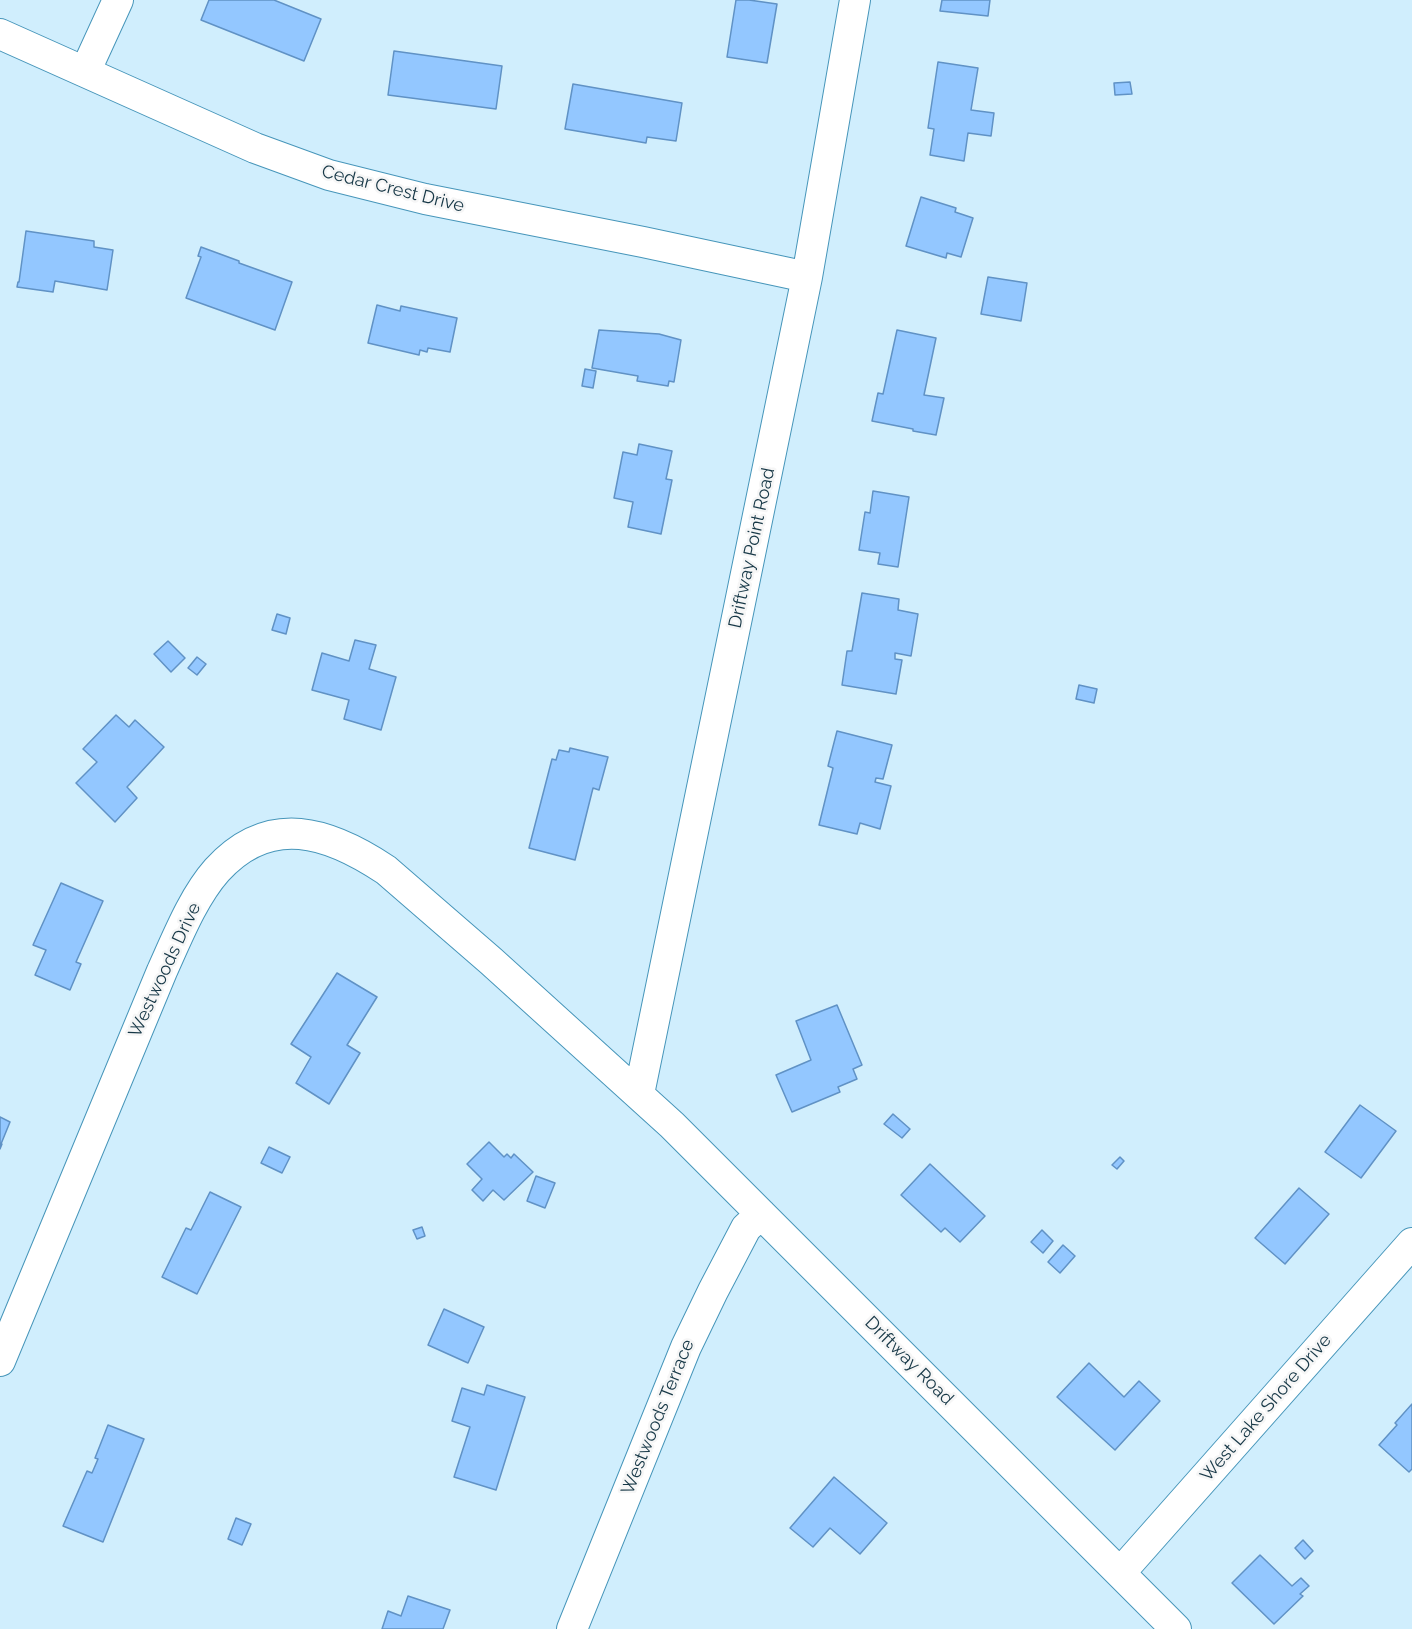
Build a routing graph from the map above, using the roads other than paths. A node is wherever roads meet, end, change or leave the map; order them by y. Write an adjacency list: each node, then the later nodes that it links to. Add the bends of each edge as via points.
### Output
1 (118, 0): 4 (street)
2 (855, 0): 5 (street, Driftway Point Road)
3 (0, 34): 4 (street, Cedar Crest Drive)
4 (85, 72): 5 (street, Cedar Crest Drive, via 255,148 350,181)
5 (807, 277): 6 (street, Driftway Point Road)
6 (639, 1094): 7 (street, Driftway Road); 9 (street, Westwoods Drive, via 419,898 368,858 335,842 304,834 284,833 249,843 216,871 179,933)
7 (761, 1214): 10 (street, Driftway Road); 11 (street, Westwoods Terrace, via 746,1228 686,1347)
8 (1412, 1243): 10 (street, West Lake Shore Drive)
9 (0, 1361)
10 (1120, 1573): 12 (street, Driftway Road)
11 (572, 1629)
12 (1176, 1629)

